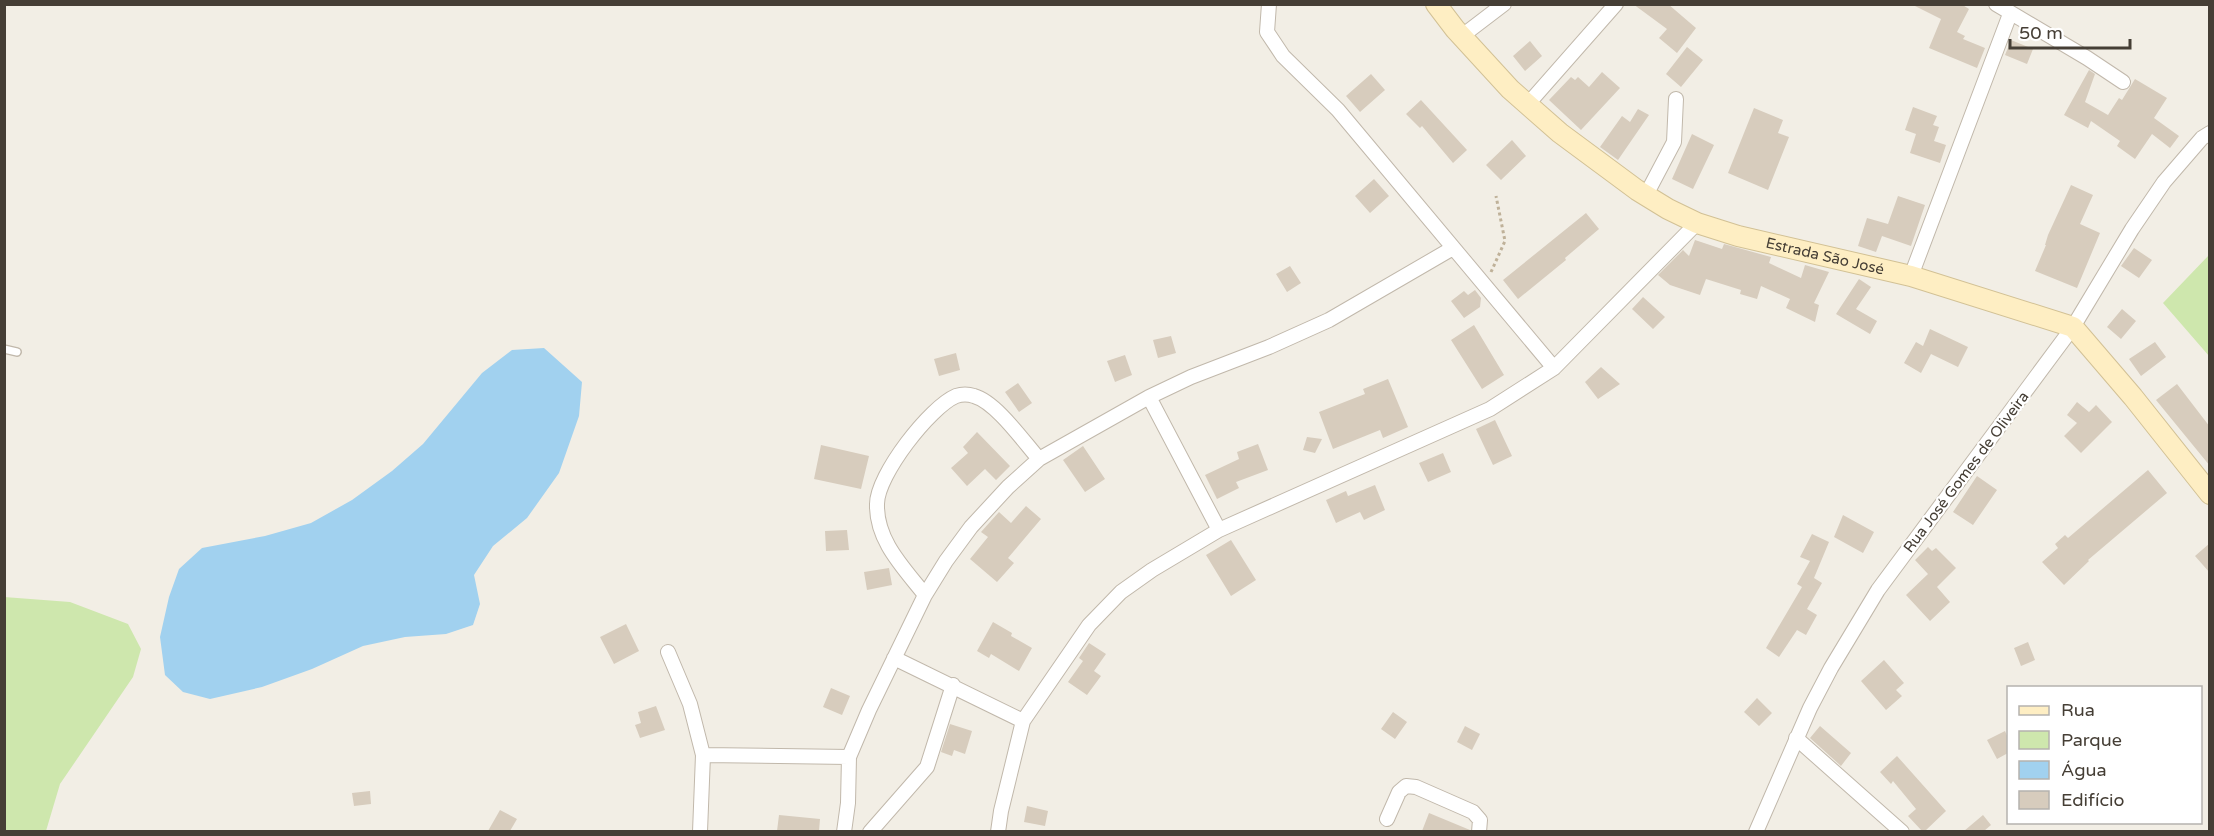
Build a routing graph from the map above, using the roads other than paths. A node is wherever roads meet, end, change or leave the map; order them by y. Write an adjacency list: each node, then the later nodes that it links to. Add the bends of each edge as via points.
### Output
1 (1269, 4): 14 (street, via 1267,32 1283,56 1338,110)
2 (1436, 4): 7 (street, Estrada São José)
3 (1504, 4): 7 (street)
4 (1616, 4): 10 (street)
5 (1996, 4): 6 (street)
6 (2010, 14): 8 (street); 15 (street)
7 (1462, 36): 10 (street, Estrada São José)
8 (2123, 82)
9 (1676, 99): 12 (street, via 1674,141)
10 (1528, 104): 12 (street, Estrada São José, via 1560,133)
11 (2210, 133): 16 (street, Rua José Gomes de Oliveira, via 2164,182)
12 (1646, 195): 13 (street, Estrada São José)
13 (1697, 224): 15 (street, Estrada São José); 19 (street)
14 (1453, 248): 19 (street); 20 (street, via 1329,321)
15 (1911, 276): 16 (street, Estrada São José)
16 (2073, 327): 22 (street); 29 (street, Rua José Gomes de Oliveira, via 1878,590 1831,668)
17 (4, 349): 18 (lane)
18 (16, 352)
19 (1554, 368): 23 (street, via 1490,410)
20 (1149, 397): 21 (street); 23 (street)
21 (1039, 459): 24 (street, via 970,527); 24 (street, via 1004,419 978,397 962,394 936,410 885,474 877,505 882,535)
22 (2210, 494)
23 (1220, 530): 28 (street, via 1121,592 1089,625)
24 (925, 595): 26 (street)
25 (668, 652): 30 (street, via 690,704)
26 (894, 657): 27 (street); 31 (street)
27 (953, 685): 28 (street); 35 (street, via 927,767)
28 (1023, 721): 36 (street)
29 (1796, 738): 38 (street, Rua José Gomes de Oliveira); 39 (street)
30 (703, 755): 31 (street); 33 (street)
31 (849, 757): 34 (street)
32 (1387, 819): 37 (street, via 1398,792 1406,786 1416,787 1473,812 1480,820)
33 (700, 831)
34 (844, 831)
35 (870, 831)
36 (998, 831)
37 (1479, 831)
38 (1756, 831)
39 (1902, 831)

